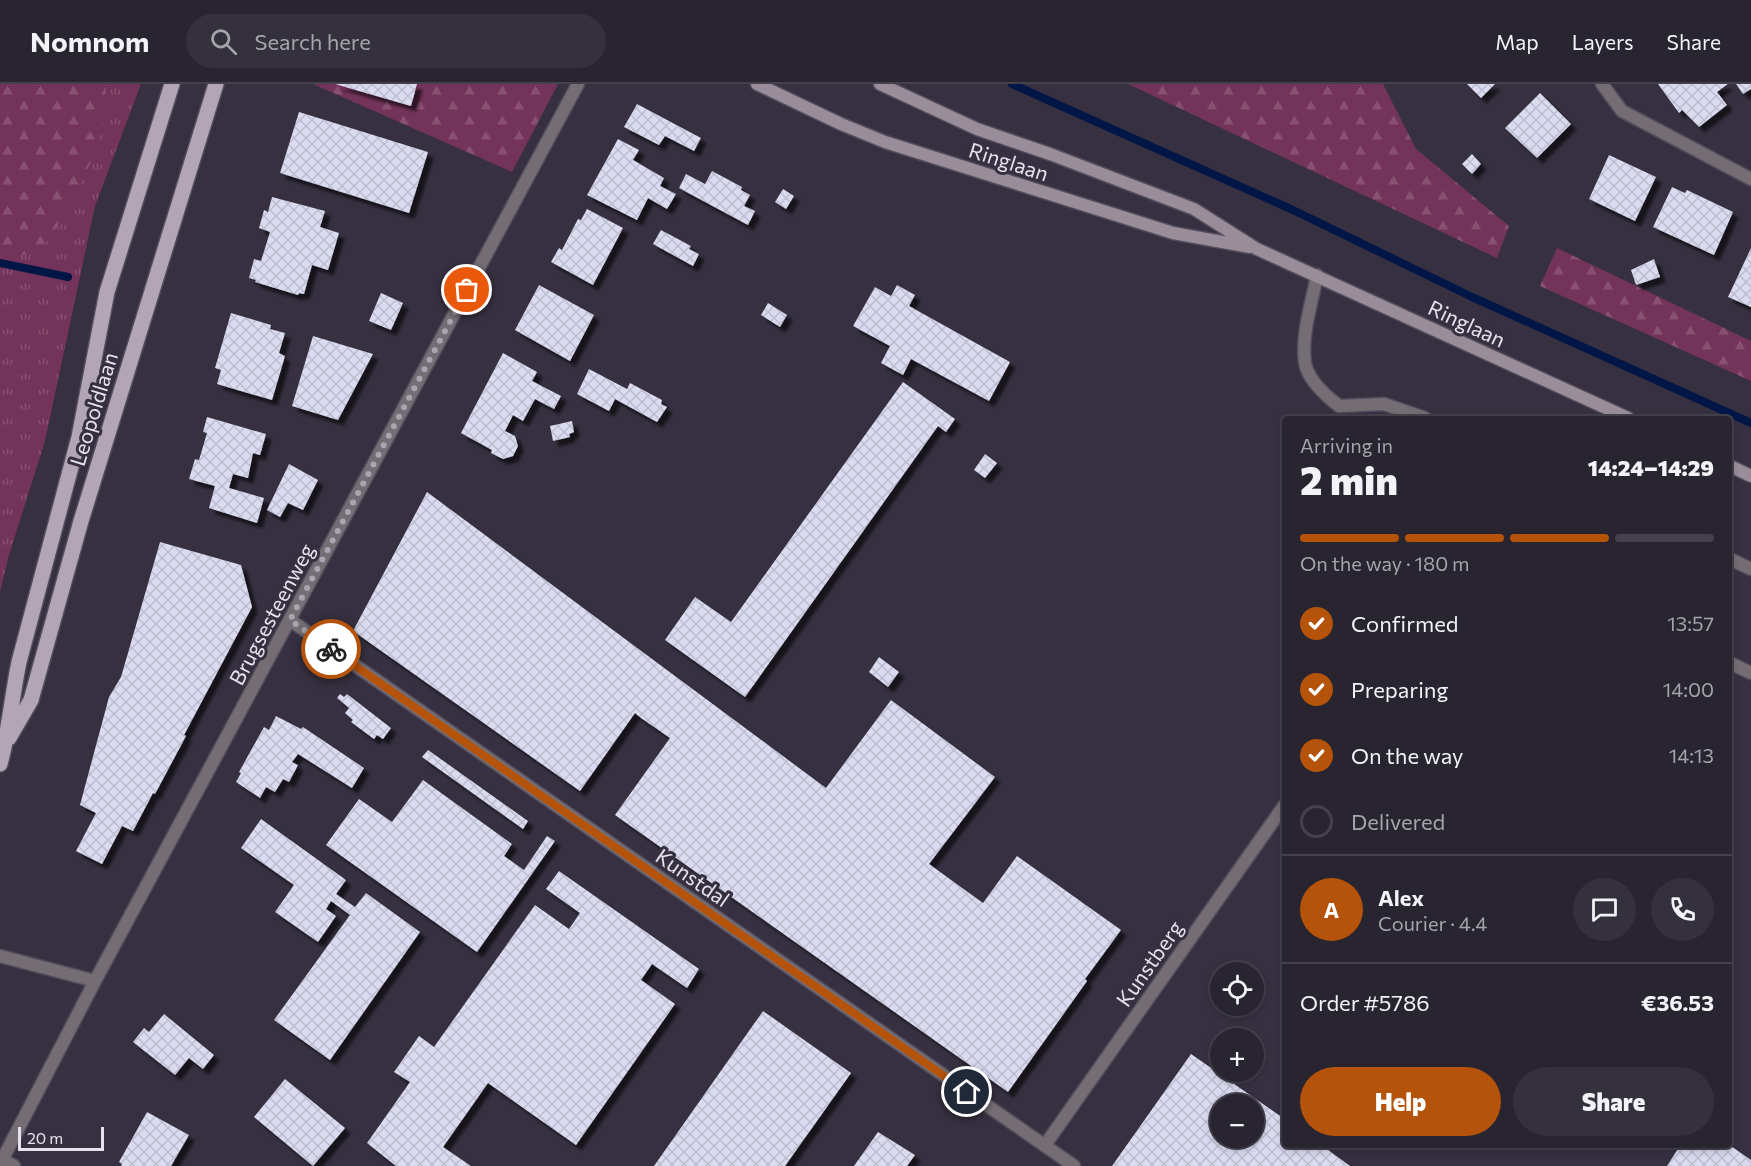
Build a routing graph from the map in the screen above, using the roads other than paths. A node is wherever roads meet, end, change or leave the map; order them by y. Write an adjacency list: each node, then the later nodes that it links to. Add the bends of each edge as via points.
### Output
1 (172, 84): 19 (main road, Leopoldlaan, via 107,292 79,437 14,684)
2 (216, 84): 19 (main road, Leopoldlaan, via 81,520 31,700)
3 (578, 84): 16 (street, Brugsesteenweg)
4 (757, 84): 8 (main road, Ringlaan, via 885,142 1173,233)
5 (880, 84): 8 (main road, Ringlaan, via 977,129 1194,209)
6 (1602, 84): 7 (street, via 1622,111)
7 (1751, 179)
8 (1257, 249): 9 (main road, Ringlaan)
9 (1317, 275): 10 (street, via 1306,330 1305,364 1320,390 1339,406 1384,404); 11 (main road, Ringlaan)
10 (1419, 416)
11 (1624, 416)
12 (1732, 467): 13 (main road)
13 (1751, 476)
14 (1732, 560): 15 (street)
15 (1751, 569)
16 (290, 620): 23 (street, Brugsesteenweg); 24 (street, Kunstdal)
17 (1732, 664): 18 (street)
18 (1751, 673)
19 (6, 743): 20 (main road, Leopoldlaan)
20 (0, 764)
21 (1282, 809): 24 (street, Kunstberg)
22 (0, 956): 23 (street)
23 (95, 981): 25 (street, Brugsesteenweg)
24 (1045, 1145): 27 (street, Kunstdal)
25 (1, 1162): 26 (street)
26 (14, 1166)
27 (1074, 1166)

